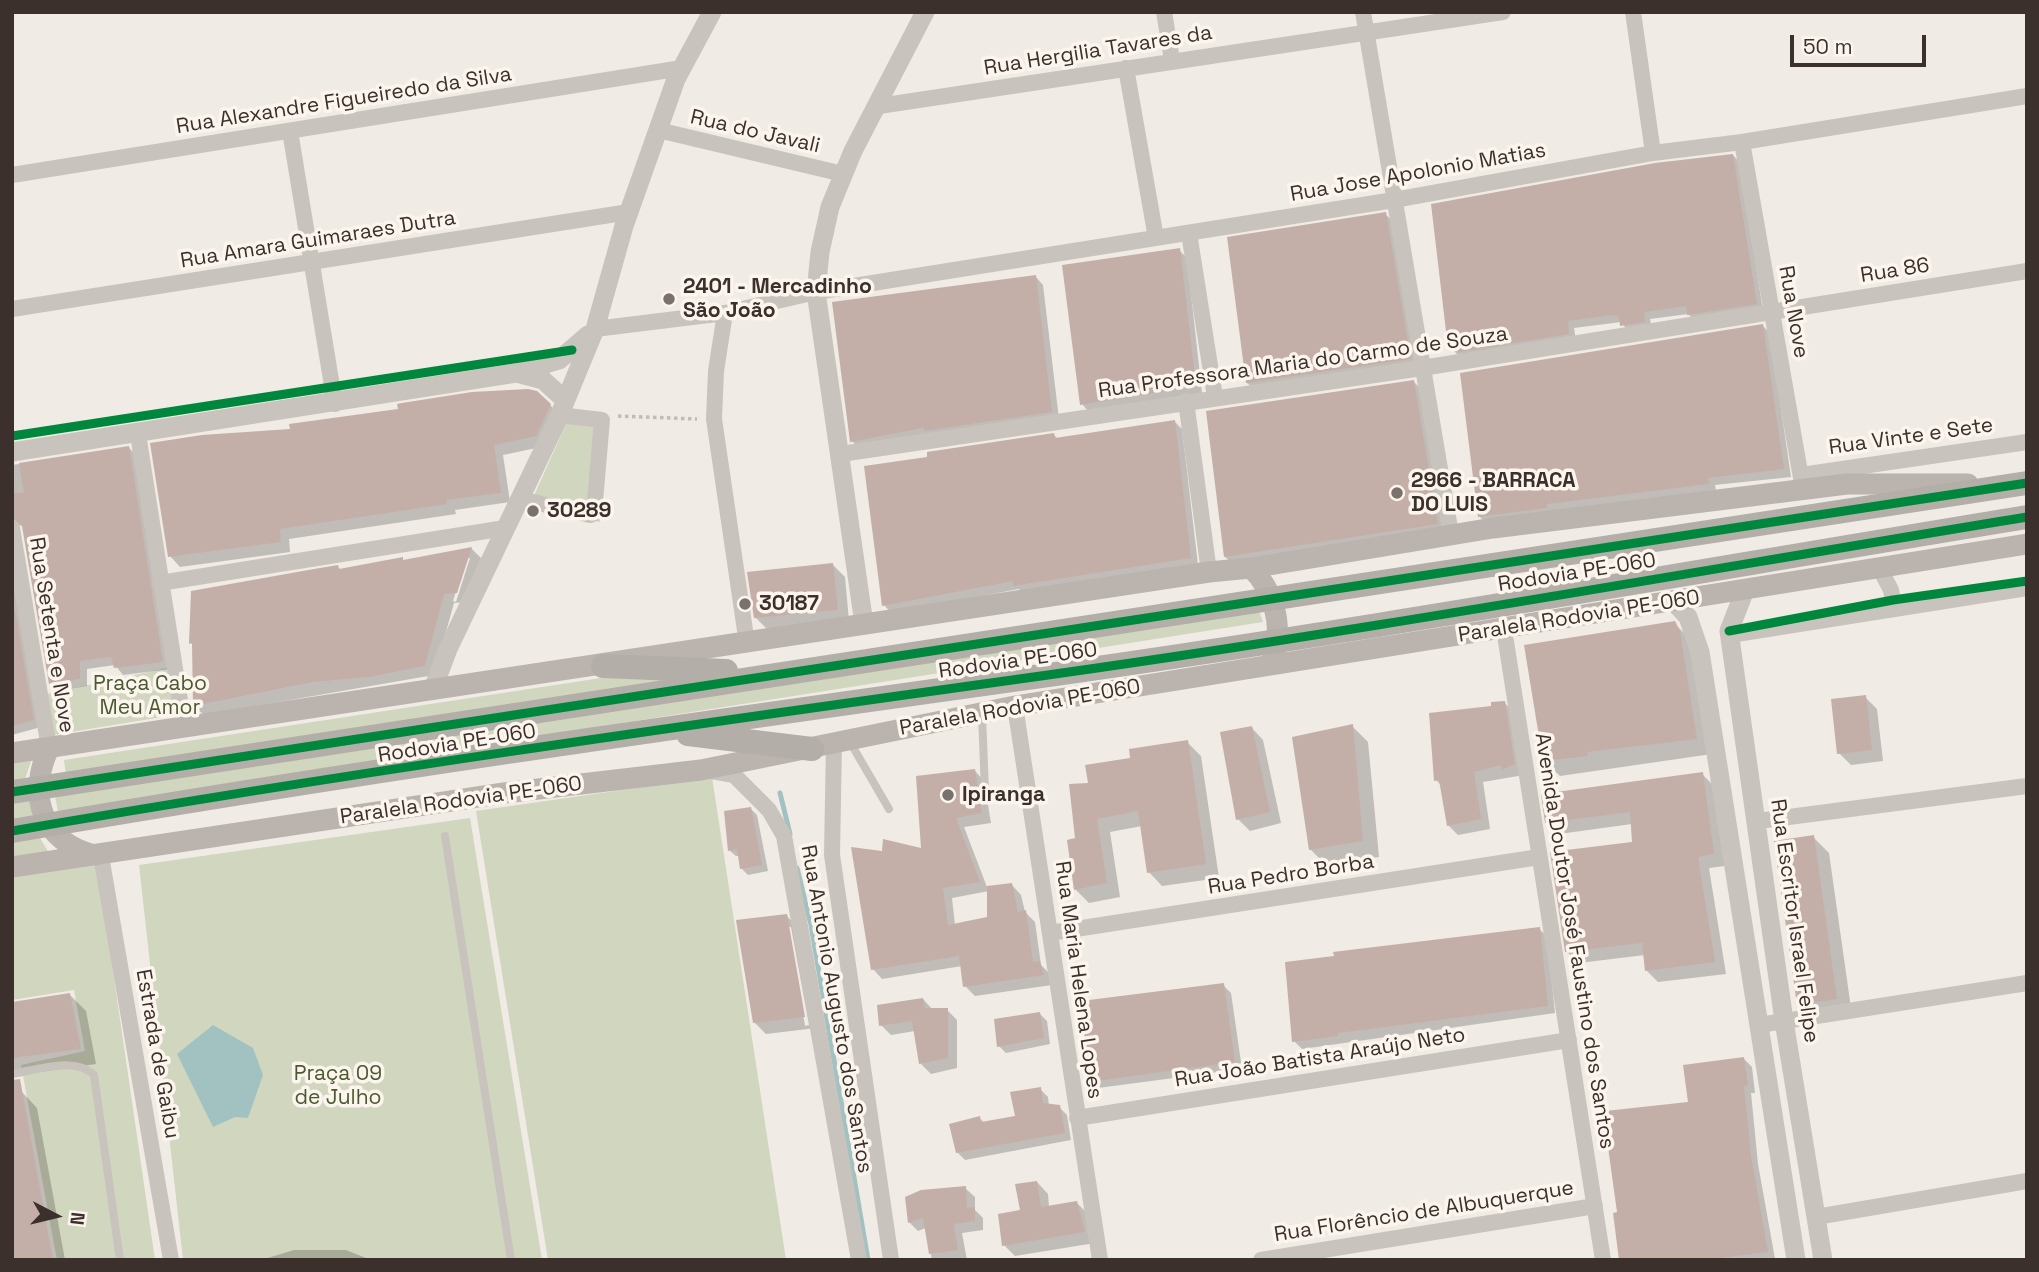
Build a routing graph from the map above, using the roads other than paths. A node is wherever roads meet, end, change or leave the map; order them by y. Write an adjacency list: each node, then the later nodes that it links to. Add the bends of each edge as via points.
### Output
1 (712, 12): 9 (street)
2 (925, 12): 12 (street)
3 (1164, 12): 8 (street)
4 (1363, 12): 7 (street)
5 (1503, 12): 7 (street, Rua Hergilia Tavares da)
6 (1633, 12): 16 (street)
7 (1366, 32): 8 (street, Rua Hergilia Tavares da); 19 (street)
8 (1172, 60): 10 (street, Rua Hergilia Tavares da)
9 (682, 68): 13 (street); 14 (street, Rua Alexandre Figueiredo da Silva)
10 (1126, 68): 12 (street, Rua Hergilia Tavares da); 22 (street)
11 (2027, 96): 15 (street, Rua Jose Apolonio Matias)
12 (879, 106): 17 (street)
13 (658, 130): 17 (street, Rua do Javali); 20 (street)
14 (290, 131): 18 (street, Rua Alexandre Figueiredo da Silva); 23 (street)
15 (1742, 142): 16 (street, Rua Jose Apolonio Matias); 27 (street, Rua Nove)
16 (1653, 153): 19 (street, Rua Jose Apolonio Matias)
17 (843, 174): 25 (street, via 822,241)
18 (12, 175)
19 (1394, 200): 21 (street, Rua Jose Apolonio Matias); 30 (street)
20 (629, 212): 23 (street, Rua Amara Guimaraes Dutra); 29 (street)
21 (1189, 233): 22 (street, Rua Jose Apolonio Matias); 32 (street)
22 (1156, 238): 25 (street, Rua Jose Apolonio Matias)
23 (312, 262): 26 (street, Rua Amara Guimaraes Dutra); 34 (street)
24 (2027, 271): 27 (street, Rua 86)
25 (817, 292): 28 (street, Rua Jose Apolonio Matias); 39 (street)
26 (12, 309)
27 (1771, 312): 30 (street, Rua Professora Maria do Carmo de Souza); 40 (street, Rua Nove)
28 (725, 313): 29 (street, Rua Jose Apolonio Matias); 61 (street, via 714,419)
29 (594, 329): 31 (street, via 559,360); 35 (street)
30 (1422, 368): 32 (street, Rua Professora Maria do Carmo de Souza); 46 (street)
31 (516, 373): 34 (street); 35 (street, via 543,380)
32 (1215, 397): 33 (street, Rua Professora Maria do Carmo de Souza)
33 (1186, 401): 39 (street, Rua Professora Maria do Carmo de Souza); 50 (street)
34 (335, 404): 36 (street)
35 (562, 408): 42 (street); 42 (street, via 603,420 592,514)
36 (138, 434): 38 (street); 51 (street)
37 (2027, 442): 40 (street, Rua Vinte e Sete)
38 (12, 452)
39 (841, 454): 57 (street)
40 (1802, 482): 41 (main road); 46 (main road)
41 (2021, 483): 54 (highway, Rodovia PE-060)
42 (520, 499): 45 (street)
43 (2027, 517): 60 (highway, Rodovia PE-060)
44 (12, 528): 71 (street, Rua Setenta e Nove)
45 (505, 528): 51 (street); 65 (street)
46 (1451, 534): 48 (main road)
47 (2027, 544): 49 (main road, Paralela Rodovia PE-060)
48 (1251, 568): 50 (main road); 54 (main road)
49 (1880, 569): 53 (main road, Paralela Rodovia PE-060); 56 (street)
50 (1209, 572): 57 (main road)
51 (160, 583): 68 (street)
52 (2027, 588): 56 (street)
53 (1745, 590): 55 (main road, Paralela Rodovia PE-060); 59 (street, Rua Escritor Israel Felipe)
54 (1272, 598): 60 (main road); 64 (highway, Rodovia PE-060)
55 (1674, 602): 58 (main road, Paralela Rodovia PE-060); 89 (street, via 1688,617 1700,652)
56 (1894, 607): 59 (street)
57 (864, 624): 61 (main road)
58 (1504, 629): 63 (main road, Paralela Rodovia PE-060); 84 (street, Avenida Doutor José Faustino dos Santos)
59 (1730, 635): 79 (street, Rua Escritor Israel Felipe)
60 (1278, 640): 63 (main road); 69 (highway, Rodovia PE-060)
61 (747, 644): 62 (main road)
62 (603, 666): 64 (highway); 65 (main road)
63 (1264, 668): 66 (main road, Paralela Rodovia PE-060)
64 (776, 674): 75 (highway, Rodovia PE-060)
65 (433, 689): 68 (main road)
66 (1015, 706): 67 (main road, Paralela Rodovia PE-060); 86 (street, Rua Maria Helena Lopes)
67 (982, 712): 70 (main road, Paralela Rodovia PE-060); 76 (lane)
68 (184, 726): 71 (main road)
69 (659, 731): 70 (highway); 80 (highway, Rodovia PE-060)
70 (831, 743): 73 (main road, Paralela Rodovia PE-060); 78 (lane); 100 (street, via 832,855)
71 (49, 748): 72 (main road); 75 (main road)
72 (12, 753)
73 (701, 770): 83 (main road, Paralela Rodovia PE-060, via 404,807); 99 (street, Rua Antonio Augusto dos Santos, via 734,775 769,810 784,836)
74 (2027, 786): 79 (street)
75 (37, 787): 77 (highway, Rodovia PE-060); 80 (main road)
76 (985, 791)
77 (12, 792)
78 (889, 809)
79 (1758, 821): 88 (street, Rua Escritor Israel Felipe)
80 (48, 825): 81 (highway, Rodovia PE-060); 83 (main road, via 62,841)
81 (12, 831)
82 (445, 836): 98 (lane)
83 (101, 856): 85 (main road, Paralela Rodovia PE-060); 97 (street, Estrada de Gaibu)
84 (1539, 858): 86 (street, Rua Pedro Borba); 90 (street, Avenida Doutor José Faustino dos Santos)
85 (12, 867)
86 (1050, 933): 92 (street, Rua Maria Helena Lopes)
87 (2027, 983): 88 (street)
88 (1784, 1021): 89 (street); 95 (street, Rua Escritor Israel Felipe)
89 (1759, 1025): 104 (street)
90 (1569, 1040): 92 (street, Rua João Batista Araújo Neto); 94 (street, Avenida Doutor José Faustino dos Santos)
91 (12, 1074): 96 (lane, via 75,1065 94,1075)
92 (1077, 1118): 101 (street, Rua Maria Helena Lopes)
93 (2027, 1181): 95 (street)
94 (1595, 1206): 102 (street, Rua Florêncio de Albuquerque); 103 (street, Avenida Doutor José Faustino dos Santos)
95 (1816, 1217): 105 (street, Rua Escritor Israel Felipe)
96 (120, 1260)
97 (172, 1260)
98 (511, 1260)
99 (859, 1260)
100 (891, 1260)
101 (1100, 1260)
102 (1261, 1260)
103 (1603, 1260)
104 (1796, 1260)
105 (1823, 1260)

